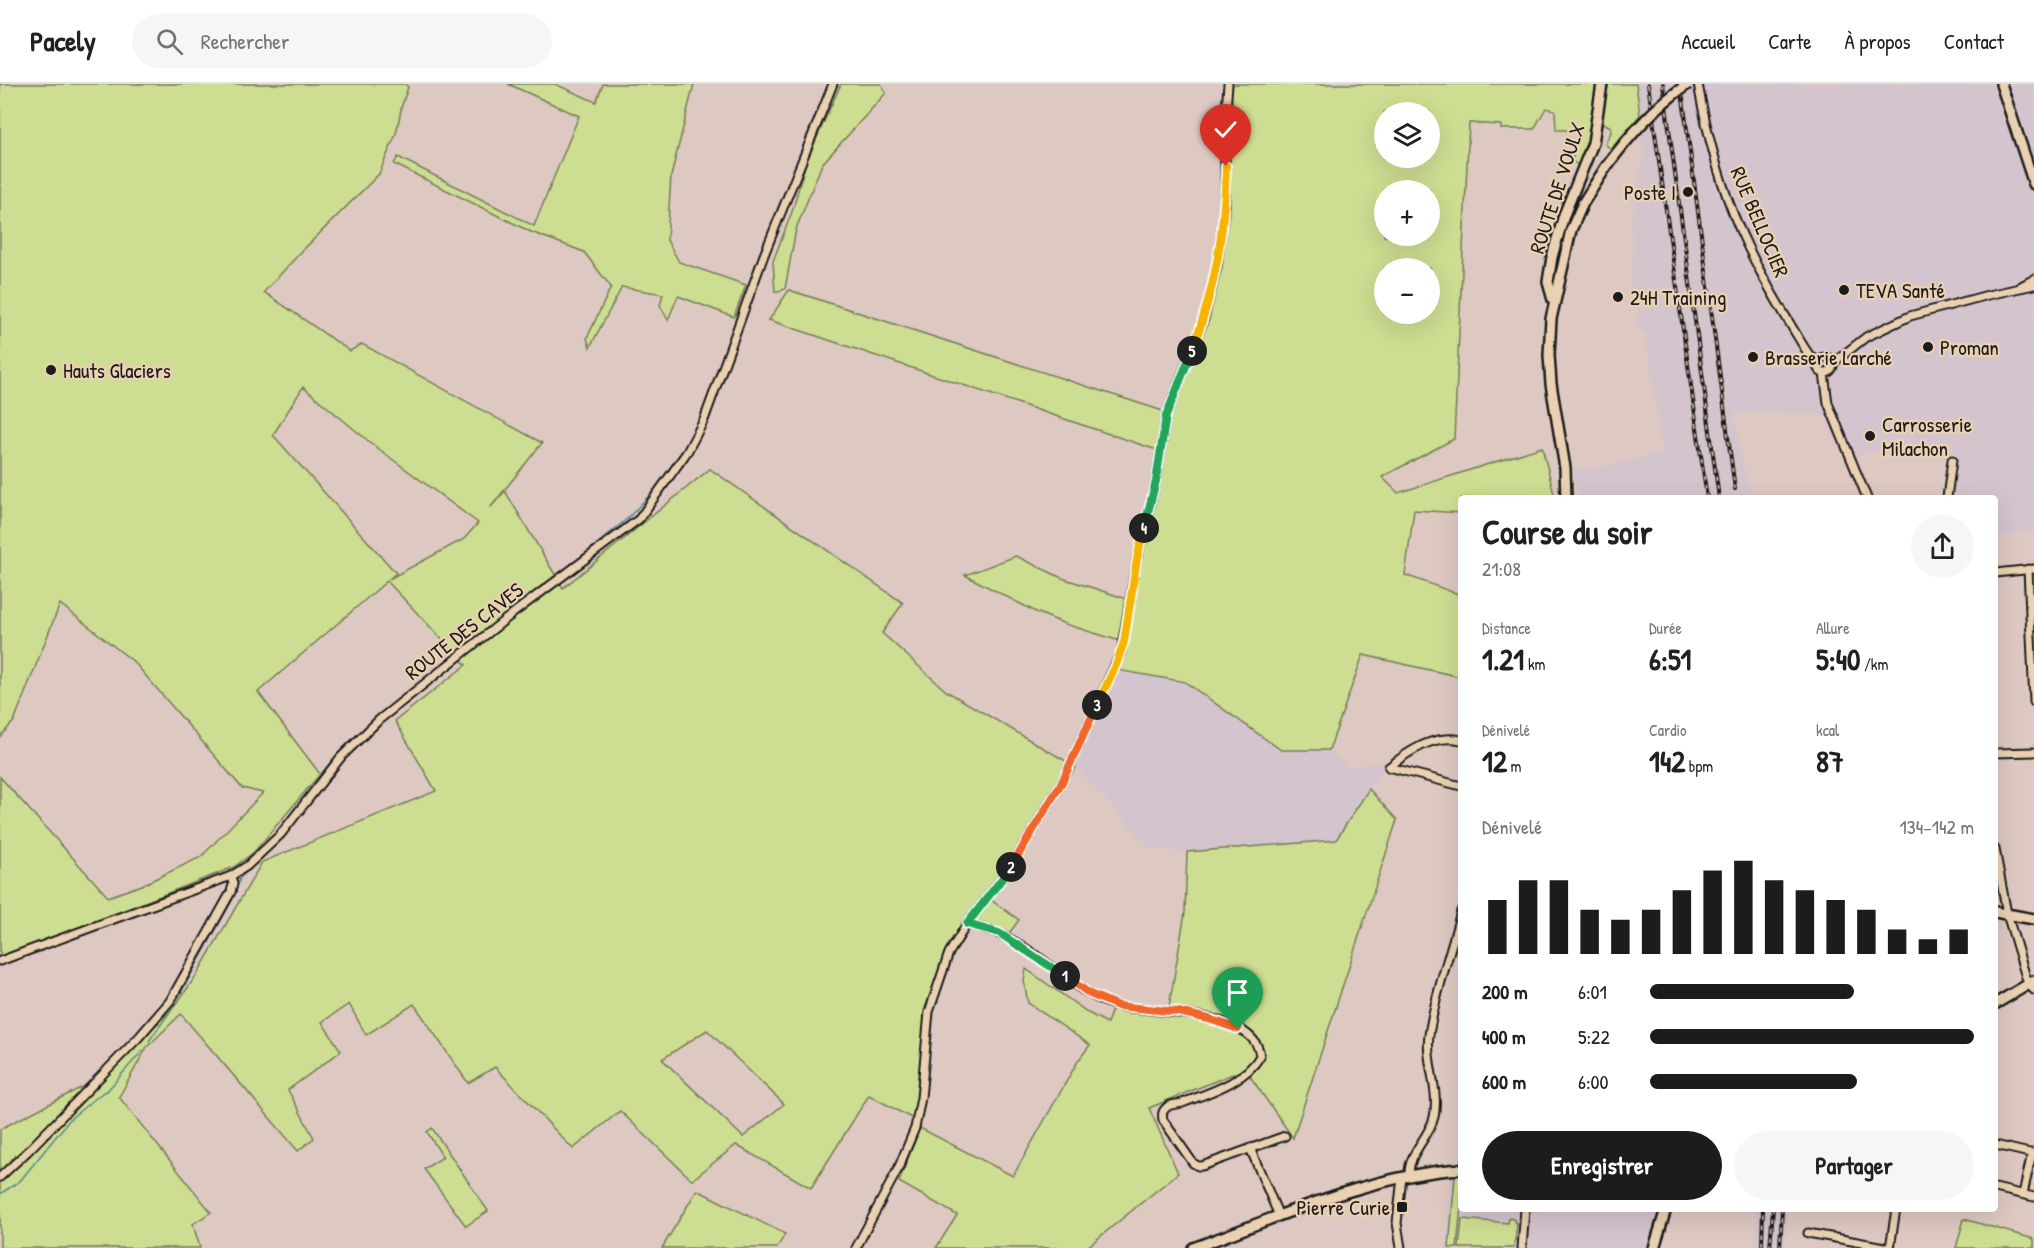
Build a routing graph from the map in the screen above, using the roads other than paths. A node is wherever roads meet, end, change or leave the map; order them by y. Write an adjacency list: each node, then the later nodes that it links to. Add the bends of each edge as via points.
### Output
1 (832, 84): 27 (street, ROUTE DES CAVES, via 704,420 687,452 639,519 380,719 341,757 280,835)
2 (1228, 84): 32 (street, via 1225,206 1217,267 1204,319 1166,416 1124,642 1062,782 1021,852)
3 (1602, 84): 11 (main road, ROUTE DE VOULX, via 1593,143 1552,256 1548,282)
4 (1688, 84): 11 (main road, bridge, via 1629,137 1583,202 1571,230)
5 (1698, 84): 12 (street, RUE BELLOCIER, via 1710,140 1739,227 1804,347)
6 (2001, 84): 7 (main road)
7 (2034, 184)
8 (2034, 279): 10 (street)
9 (2034, 285): 10 (street)
10 (2019, 287): 13 (street, via 1910,316 1866,337)
11 (1554, 302): 16 (main road, via 1549,356)
12 (1818, 360): 13 (street, via 1826,357); 14 (street, via 1818,368)
13 (1833, 363): 14 (street, via 1832,370)
14 (1824, 373): 17 (street, via 1828,403)
15 (1952, 460): 18 (street)
16 (1566, 495)
17 (1866, 495)
18 (1947, 495)
19 (2031, 569): 20 (street); 21 (street)
20 (1998, 573)
21 (2034, 702)
22 (1458, 740): 25 (street, via 1427,743 1410,750 1389,767)
23 (2034, 752): 24 (street)
24 (1998, 753)
25 (1458, 785)
26 (1998, 865): 29 (street)
27 (231, 876): 33 (street, ROUTE DES CAVES); 42 (street, via 231,892 170,1001 131,1046)
28 (1998, 912): 29 (main road)
29 (2007, 914): 30 (main road); 34 (street)
30 (2034, 920)
31 (1458, 923): 41 (street, via 1428,1036 1434,1120)
32 (967, 924): 38 (street, via 999,933 1104,1001 1209,1019 1252,1037 1260,1056 1248,1072 1182,1104 1171,1104 1162,1113 1163,1120 1198,1166); 52 (street, via 949,953 929,1012 915,1128)
33 (0, 961)
34 (2032, 985): 35 (main road)
35 (1998, 1002)
36 (1285, 1136): 38 (street)
37 (1998, 1146): 39 (street)
38 (1250, 1148): 49 (street)
39 (2033, 1154): 44 (street)
40 (1458, 1169): 41 (main road)
41 (1405, 1176): 49 (main road); 55 (street, via 1397,1223)
42 (0, 1177)
43 (1998, 1189): 44 (street)
44 (2023, 1194): 45 (street)
45 (2034, 1197)
46 (1526, 1212): 56 (street)
47 (1665, 1212): 57 (main road)
48 (1896, 1212): 58 (street)
49 (1280, 1216): 51 (main road)
50 (1808, 1233): 58 (street)
51 (1216, 1240): 53 (main road); 54 (main road)
52 (856, 1248)
53 (1193, 1248)
54 (1206, 1248)
55 (1401, 1248)
56 (1522, 1248)
57 (1654, 1248)
58 (1890, 1248)

